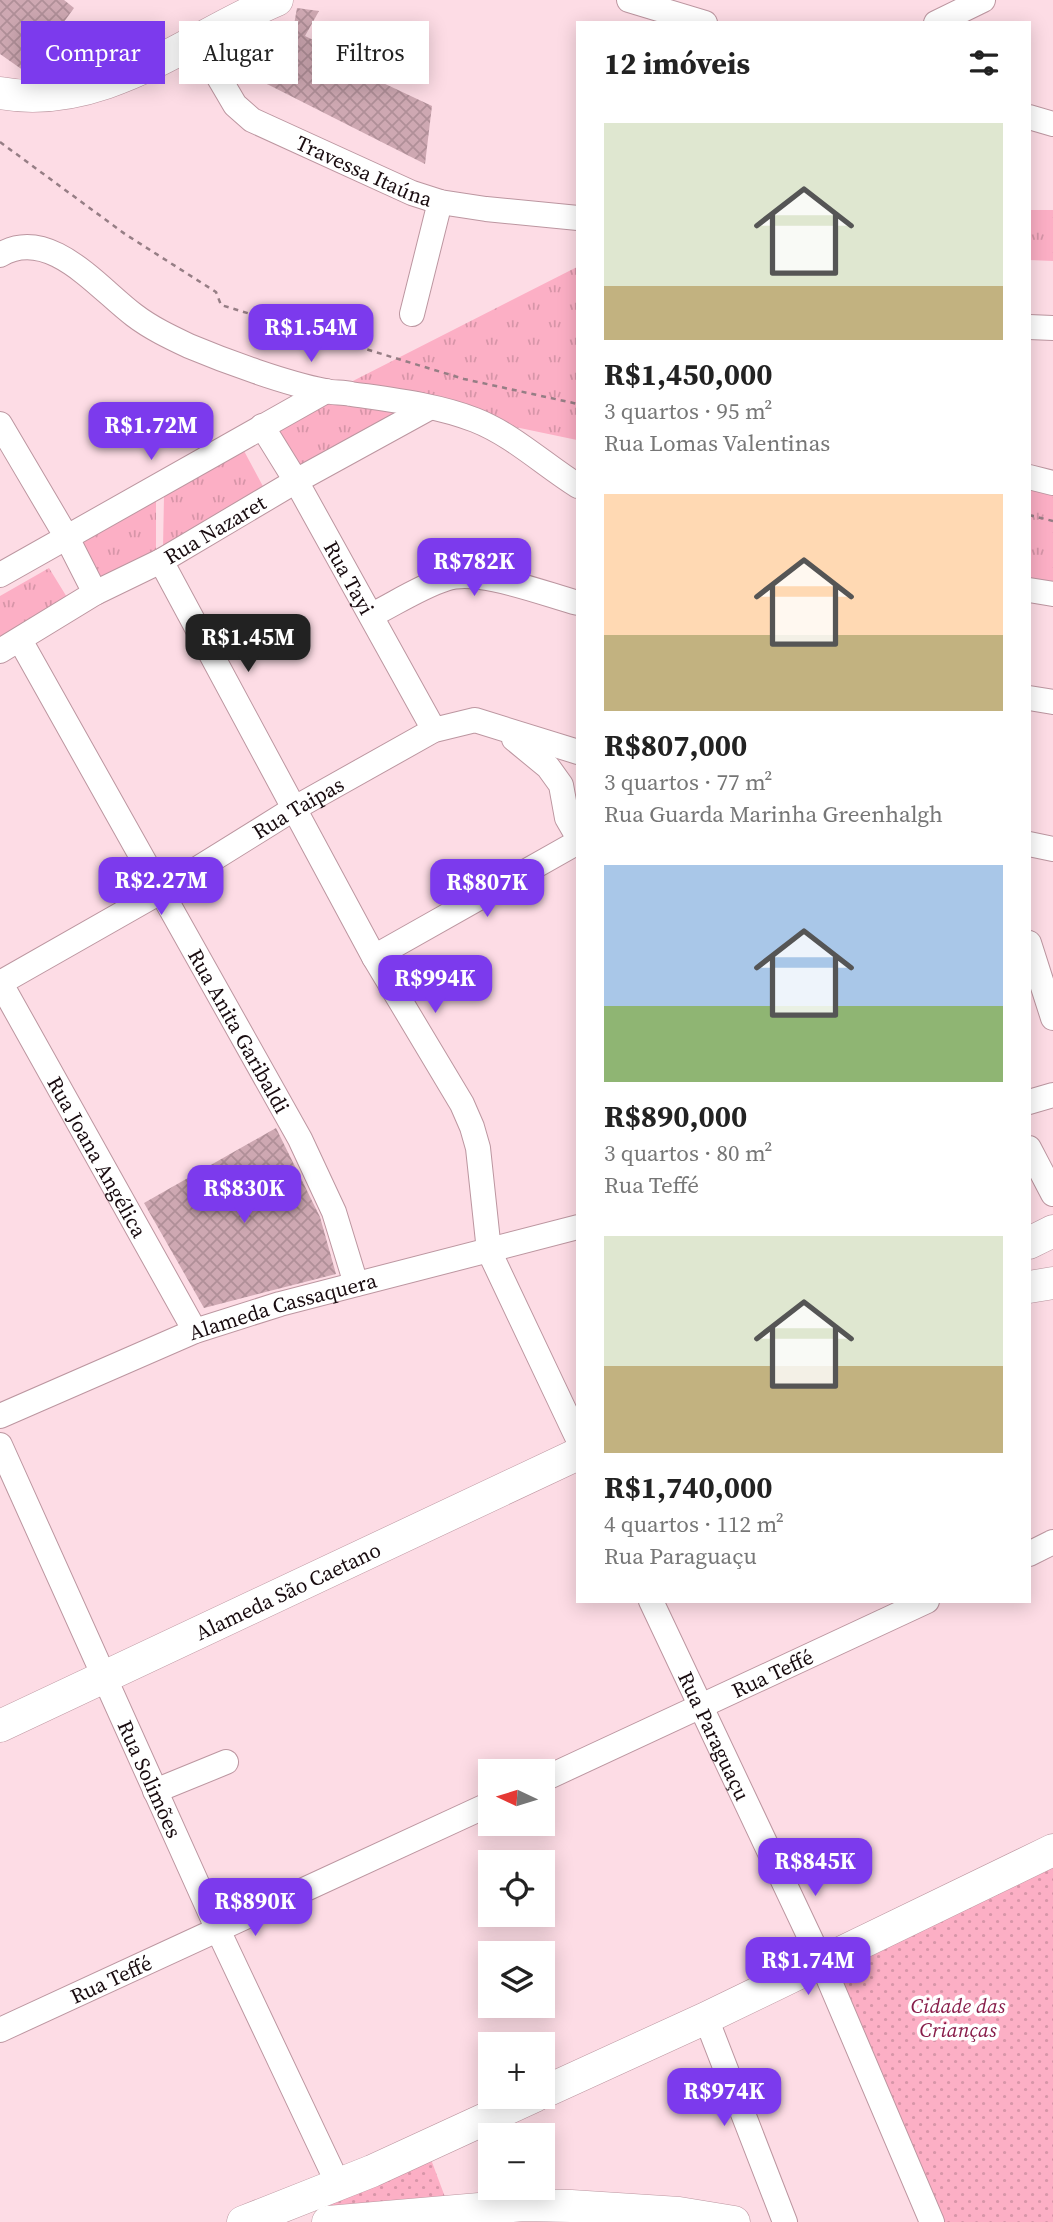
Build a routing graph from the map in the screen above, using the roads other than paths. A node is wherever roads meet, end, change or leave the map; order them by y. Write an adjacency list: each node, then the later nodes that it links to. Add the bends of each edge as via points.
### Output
1 (276, 0): 4 (main road)
2 (629, 0): 5 (street)
3 (983, 0): 6 (street)
4 (237, 21)
5 (698, 21)
6 (940, 21)
7 (179, 50): 9 (main road, via 78,92)
8 (223, 84): 12 (street, Travessa Itaúna, via 235,105 252,120)
9 (0, 93)
10 (1031, 118): 11 (street)
11 (1053, 124)
12 (440, 202): 13 (street, Travessa Itaúna); 15 (street)
13 (576, 219)
14 (0, 255): 18 (street, via 22,246 38,247 63,258 160,332 231,362)
15 (412, 314)
16 (1031, 327): 17 (street)
17 (1053, 328)
18 (326, 391): 19 (street); 21 (street)
19 (429, 408): 23 (street, Rua Nazaret); 25 (street, via 498,430)
20 (0, 424): 26 (street)
21 (262, 426): 23 (street, Rua Tayi); 26 (street)
22 (1031, 478): 24 (street)
23 (296, 481): 27 (street, Rua Nazaret); 33 (street, Rua Tayi)
24 (1053, 483)
25 (576, 485)
26 (66, 536): 28 (street); 30 (street)
27 (161, 561): 30 (street, Rua Nazaret); 40 (street)
28 (0, 575)
29 (1031, 590): 31 (street)
30 (95, 593): 34 (street, Rua Nazaret)
31 (1053, 594)
32 (576, 602): 33 (street, via 463,575 446,578)
33 (372, 615): 37 (street, Rua Tayi)
34 (10, 645): 45 (street, Rua Anita Garibaldi)
35 (1031, 698): 36 (street)
36 (1053, 702)
37 (434, 730): 38 (street, Rua Taipas, via 475,720); 40 (street, Rua Taipas)
38 (502, 730): 39 (street, Rua Taipas); 41 (street, via 548,767 561,785 567,818)
39 (576, 751)
40 (295, 808): 45 (street, Rua Taipas); 47 (street)
41 (576, 835)
42 (576, 840): 47 (street)
43 (1031, 844): 44 (street)
44 (1053, 849)
45 (160, 892): 48 (street, Rua Taipas); 59 (street, Rua Anita Garibaldi, via 317,1174)
46 (1031, 951): 49 (street)
47 (374, 957): 57 (street, via 472,1127)
48 (0, 983): 61 (street, Rua Joana Angélica)
49 (1053, 1018)
50 (1053, 1095): 51 (street)
51 (1031, 1101)
52 (1031, 1152): 53 (street)
53 (1053, 1194)
54 (576, 1228): 57 (street, Alameda Cassaquera)
55 (1053, 1231): 56 (main road)
56 (1031, 1241)
57 (489, 1251): 59 (street, Alameda Cassaquera); 63 (street)
58 (1053, 1283): 60 (main road)
59 (356, 1284): 61 (street, Alameda Cassaquera)
60 (1031, 1287)
61 (195, 1331): 62 (street, Alameda Cassaquera)
62 (0, 1416)
63 (576, 1435)
64 (0, 1445): 70 (street, Rua Solimões)
65 (576, 1455): 70 (main road, Alameda São Caetano)
66 (1053, 1542): 67 (street)
67 (1031, 1553)
68 (652, 1603): 71 (street, Rua Paraguaçu)
69 (923, 1603): 71 (street, Rua Teffé)
70 (103, 1679): 72 (main road, Alameda São Caetano); 75 (street, Rua Solimões)
71 (699, 1707): 74 (street, Rua Teffé); 79 (street, Rua Paraguaçu)
72 (0, 1726)
73 (226, 1762): 75 (street)
74 (555, 1774)
75 (155, 1791): 78 (street, Rua Solimões)
76 (478, 1810): 78 (street, Rua Teffé)
77 (1053, 1850): 79 (main road)
78 (218, 1930): 81 (street, Rua Teffé); 84 (street, Rua Solimões)
79 (821, 1961): 80 (main road); 85 (street, Rua Paraguaçu)
80 (706, 2018): 82 (main road); 89 (street)
81 (0, 2030)
82 (555, 2087)
83 (507, 2109): 84 (main road)
84 (339, 2186): 86 (main road)
85 (928, 2220)
86 (243, 2222)
87 (328, 2222): 88 (main road, via 524,2205 679,2213)
88 (734, 2222)
89 (785, 2222)

